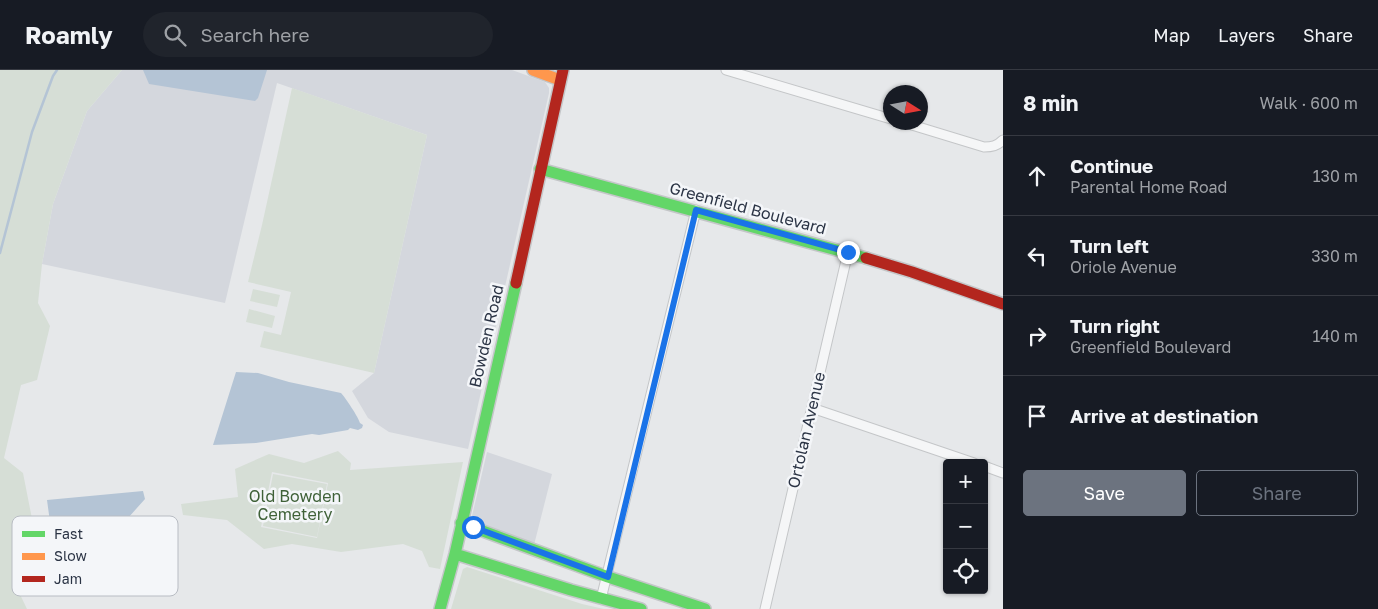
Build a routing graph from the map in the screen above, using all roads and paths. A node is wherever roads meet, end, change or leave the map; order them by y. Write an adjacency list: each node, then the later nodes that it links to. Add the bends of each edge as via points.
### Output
1 (533, 70): 3 (main road)
2 (726, 70): 4 (street)
3 (561, 75): 7 (main road, Bowden Road)
4 (883, 117)
5 (928, 130): 6 (street, via 984,147 993,147)
6 (1003, 140)
7 (540, 169): 8 (main road, Greenfield Boulevard); 15 (main road, Bowden Road)
8 (696, 210): 9 (main road, Greenfield Boulevard); 17 (street)
9 (848, 252): 10 (main road, Greenfield Boulevard); 11 (street, Ortolan Avenue)
10 (1003, 304)
11 (812, 408): 12 (street); 22 (street, Ortolan Avenue)
12 (962, 459)
13 (988, 467): 14 (street)
14 (1003, 473)
15 (461, 523): 16 (main road, Bowden Road); 17 (main road)
16 (455, 554): 18 (main road); 19 (main road, Bowden Road)
17 (608, 577): 18 (street); 21 (main road)
18 (601, 600): 20 (main road)
19 (440, 609)
20 (641, 609)
21 (705, 609)
22 (764, 609)

